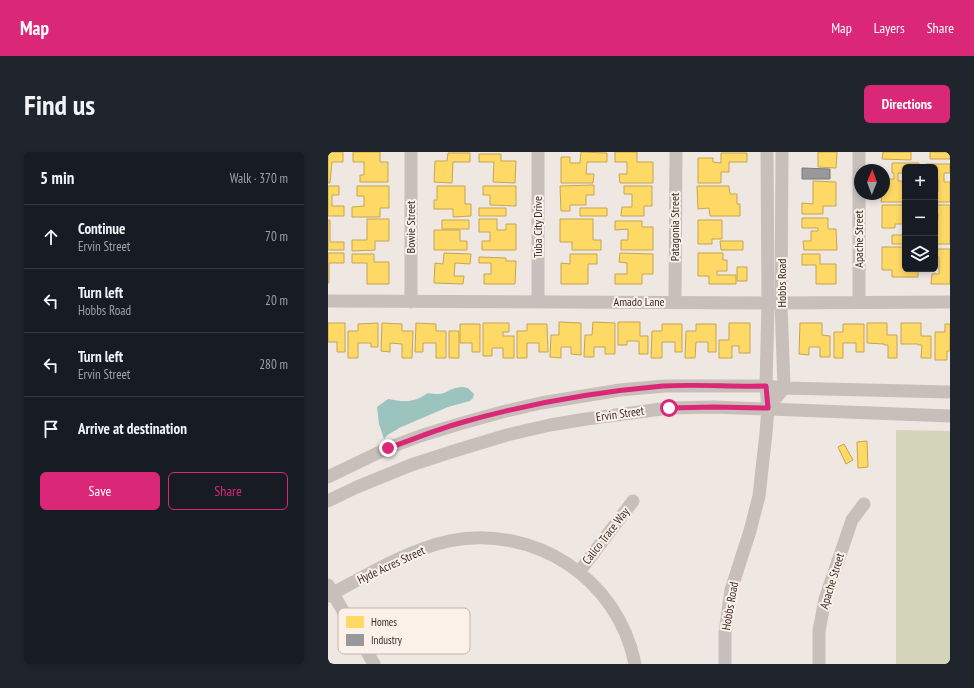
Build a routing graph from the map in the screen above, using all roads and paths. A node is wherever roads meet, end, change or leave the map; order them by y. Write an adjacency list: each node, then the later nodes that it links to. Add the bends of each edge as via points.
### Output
1 (411, 152): 8 (street, Bowie Street)
2 (538, 152): 9 (street, Tuba City Drive)
3 (676, 152): 10 (street, Patagonia Street)
4 (767, 152): 13 (street, Hobbs Road)
5 (782, 152): 14 (street, Hobbs Road)
6 (859, 152): 11 (street, Apache Street)
7 (328, 301): 8 (street, Amado Lane)
8 (411, 302): 9 (street, Amado Lane)
9 (538, 302): 10 (street, Amado Lane)
10 (675, 302): 13 (street, Amado Lane)
11 (859, 302): 12 (street, Amado Lane); 14 (street, Amado Lane)
12 (950, 302)
13 (768, 303): 14 (street, Amado Lane); 15 (street, Hobbs Road)
14 (781, 303): 16 (street, Hobbs Road)
15 (766, 386): 16 (street, Ervin Street); 18 (street, Hobbs Road); 20 (street, Ervin Street, via 665,386 620,390 541,403 420,436 388,448)
16 (784, 388): 17 (street, Ervin Street); 18 (street)
17 (950, 392)
18 (768, 408): 19 (street, Ervin Street); 21 (street, Ervin Street, via 669,408 550,426 454,450 411,465); 30 (street, Hobbs Road, via 759,496 731,590 725,633)
19 (950, 416)
20 (328, 477)
21 (328, 501)
22 (633, 501): 24 (street, Calico Trace Way)
23 (864, 504): 31 (street, Apache Street, via 852,520 825,600 819,630)
24 (579, 572): 25 (street, Hyde Acres Street, via 562,560 525,544 502,539 477,538 449,541 420,550); 29 (street, Hyde Acres Street, via 601,593 616,613 626,633)
25 (330, 592): 26 (street)
26 (340, 608)
27 (368, 654): 28 (street)
28 (374, 664)
29 (635, 664)
30 (725, 664)
31 (819, 664)

